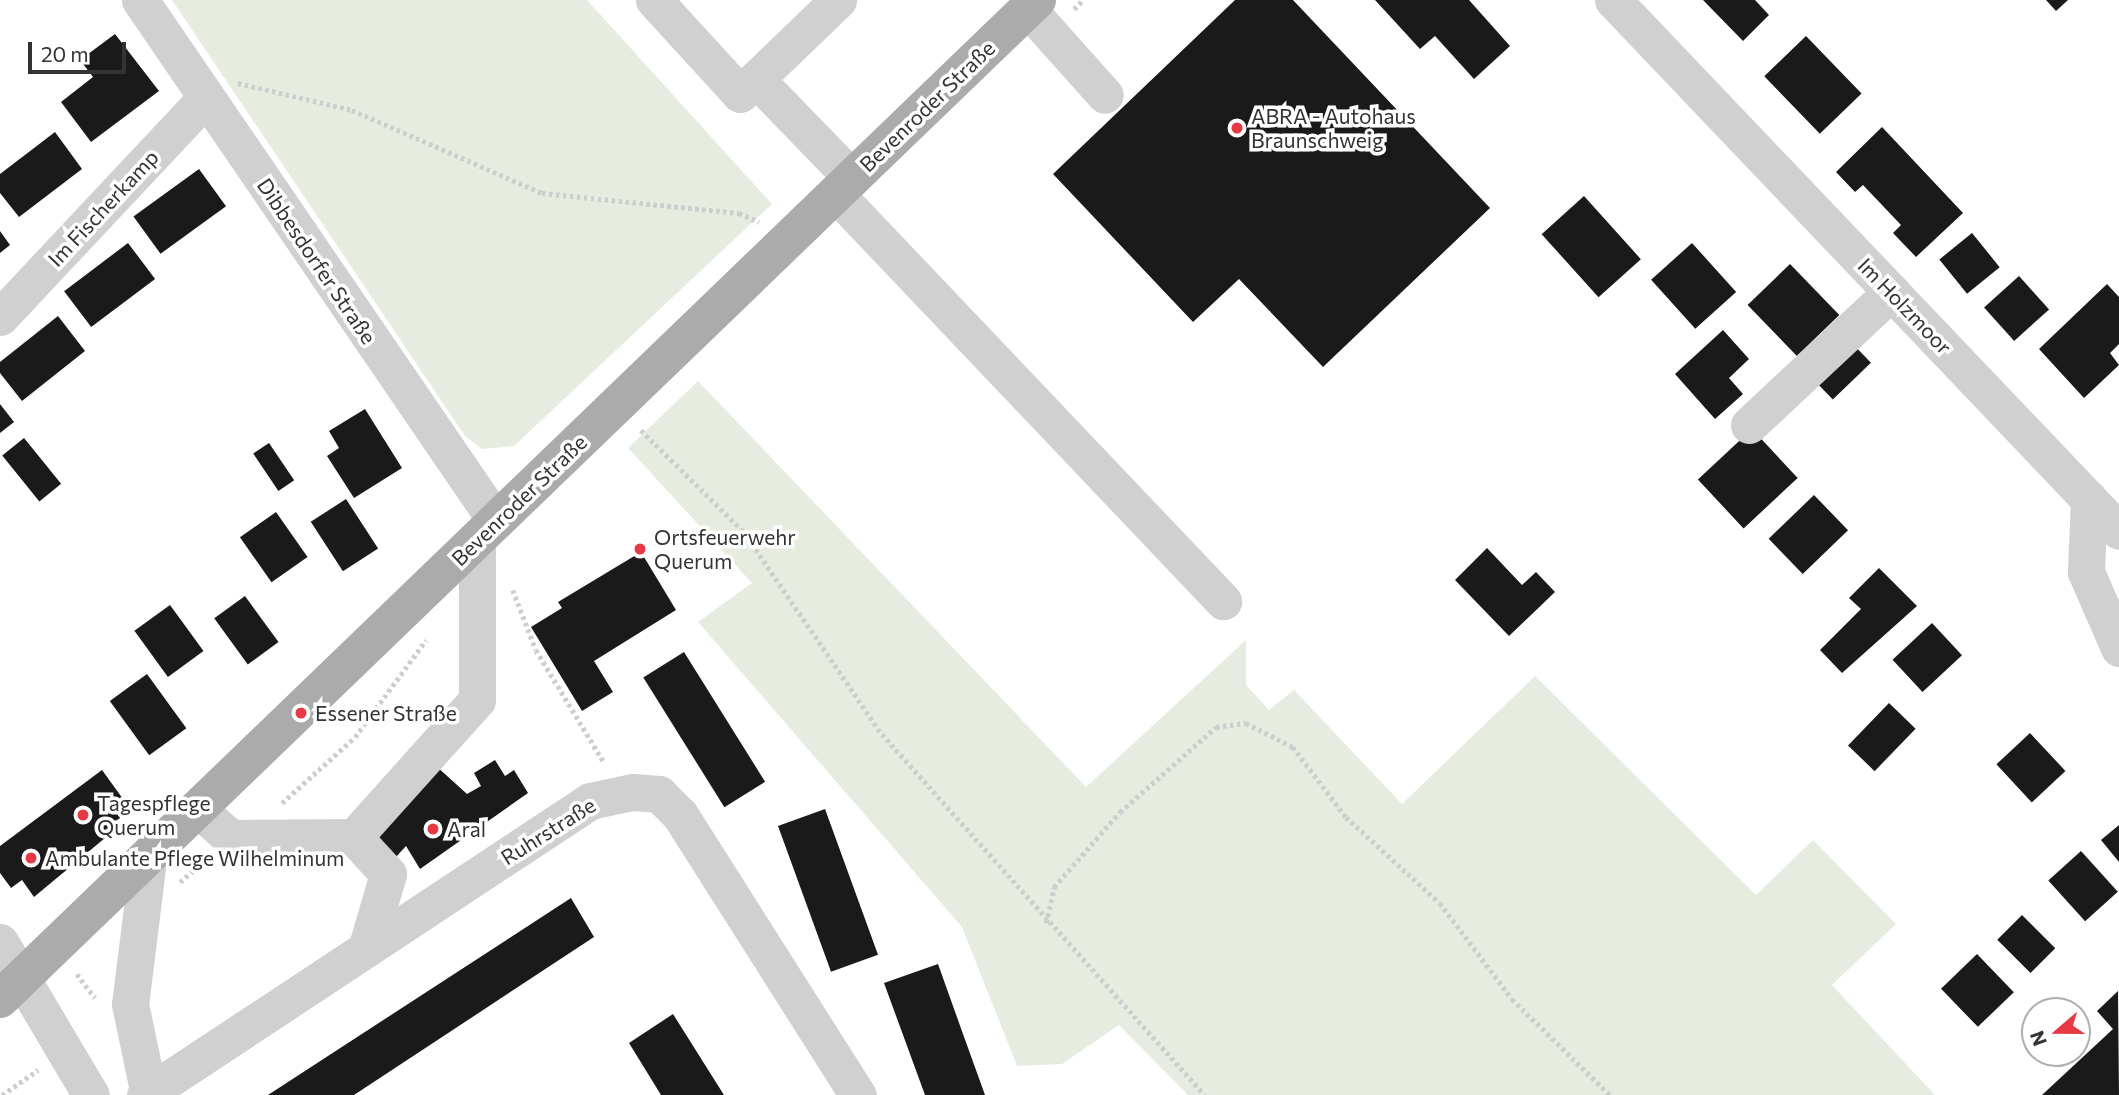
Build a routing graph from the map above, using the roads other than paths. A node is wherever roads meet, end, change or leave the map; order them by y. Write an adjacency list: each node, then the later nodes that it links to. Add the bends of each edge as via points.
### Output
1 (140, 0): 8 (street, Dibbesdorfer Straße)
2 (654, 0): 6 (street, via 740,93)
3 (838, 0): 6 (street)
4 (1613, 0): 10 (street, Im Holzmoor)
5 (1032, 5): 7 (street); 9 (main road, Bevenroder Straße)
6 (756, 79): 9 (street)
7 (1105, 95)
8 (206, 98): 11 (street, Im Fischerkamp); 15 (street, Dibbesdorfer Straße)
9 (844, 186): 15 (main road, Bevenroder Straße, via 617,405); 16 (street)
10 (1891, 292): 12 (street); 13 (street, Im Holzmoor)
11 (0, 317)
12 (1749, 425)
13 (2089, 499): 14 (street, Im Holzmoor); 17 (street, via 2086,572)
14 (2119, 530)
15 (488, 549): 18 (main road, Bevenroder Straße); 19 (street, via 477,700)
16 (1223, 601)
17 (2119, 648)
18 (199, 810): 19 (street, via 231,838); 20 (main road, Bevenroder Straße)
19 (354, 837): 22 (street, via 388,874)
20 (148, 860): 23 (main road, Bevenroder Straße); 24 (street, via 130,1004)
21 (0, 942): 23 (street)
22 (366, 949): 24 (street, Ruhrstraße); 26 (street, Ruhrstraße, via 590,802 632,792 659,794 680,815)
23 (11, 988): 25 (street)
24 (147, 1094)
25 (91, 1095)
26 (858, 1095)

